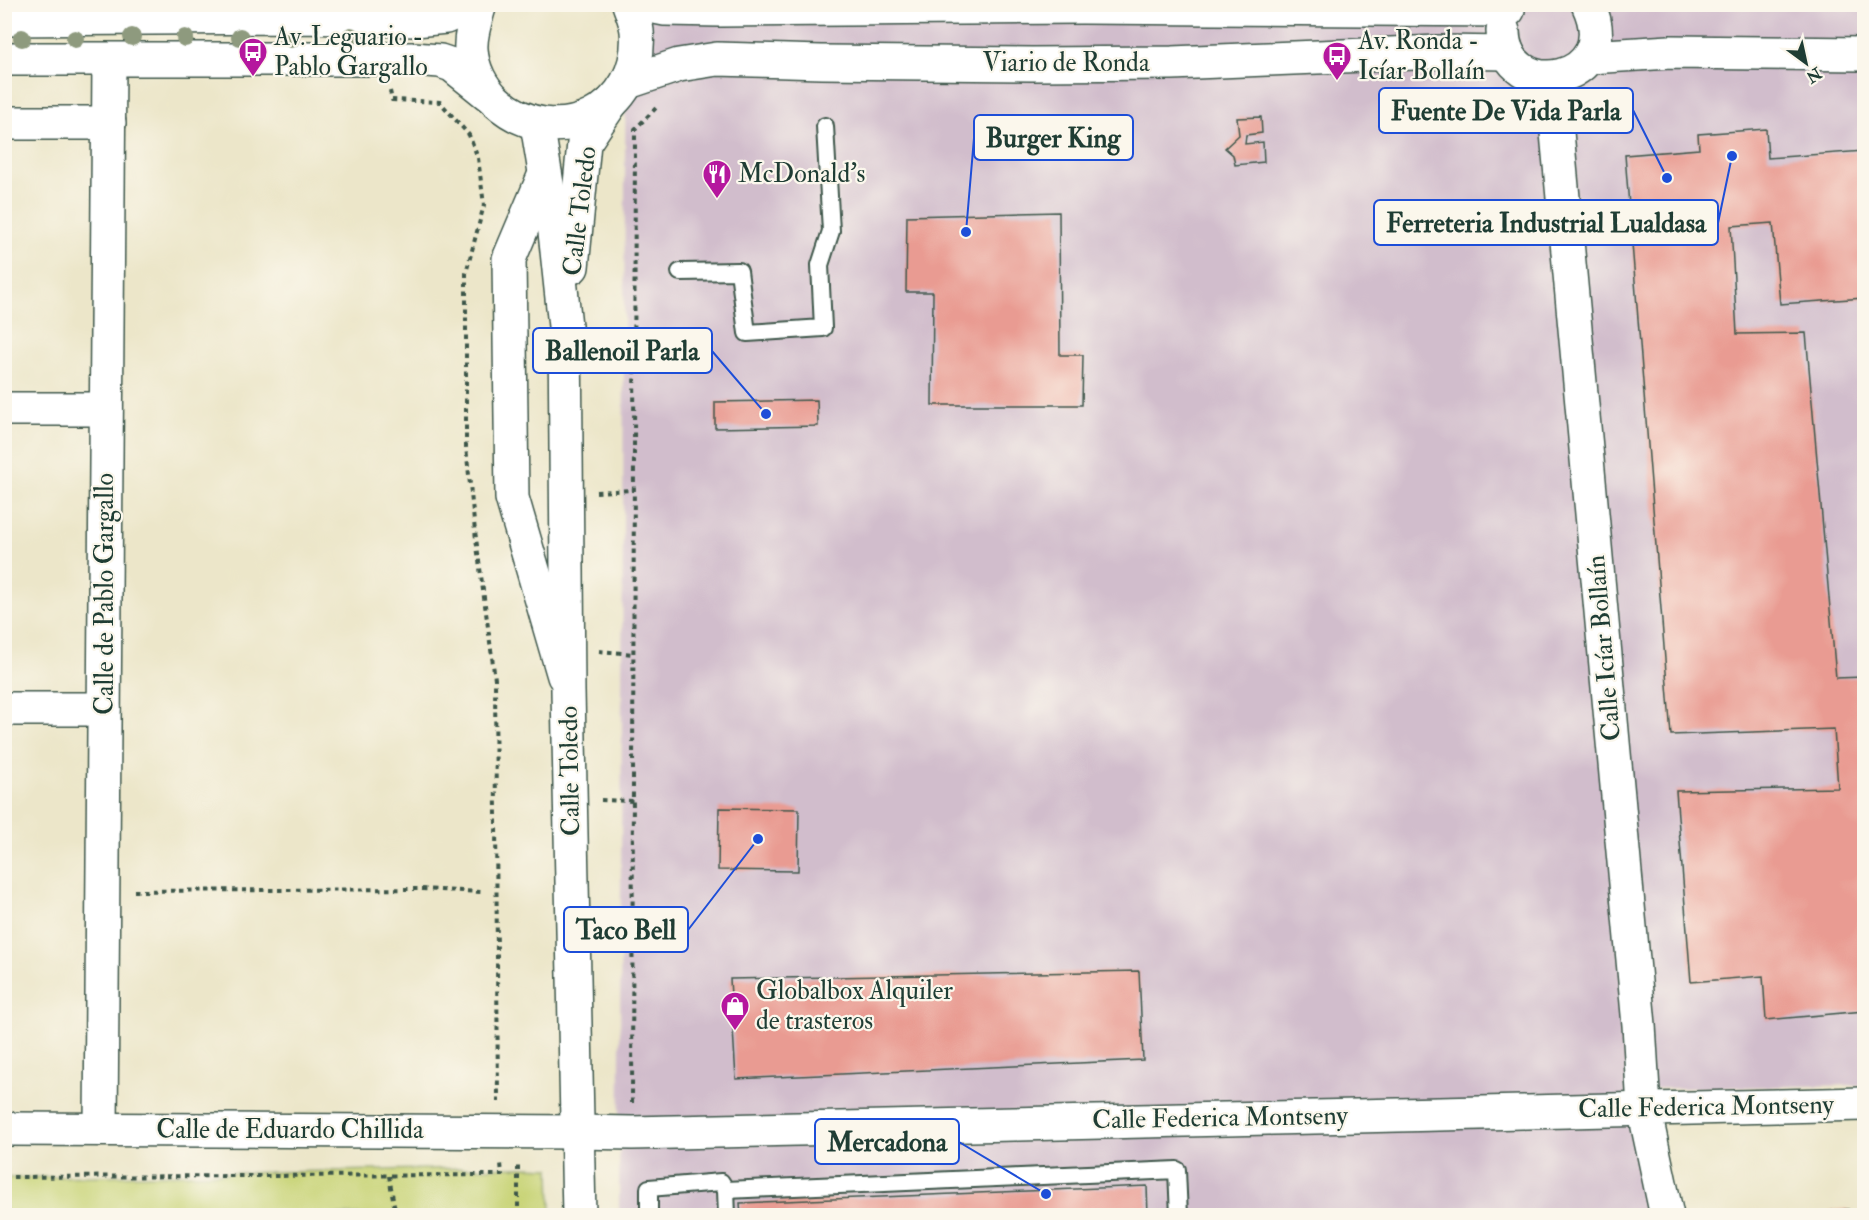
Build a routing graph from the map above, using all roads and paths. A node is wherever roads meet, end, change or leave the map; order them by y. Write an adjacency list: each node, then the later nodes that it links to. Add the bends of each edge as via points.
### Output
1 (474, 4): 7 (street, via 446,18 415,20)
2 (480, 4): 16 (street, via 471,49 476,72)
3 (629, 4): 15 (street, Calle Toledo, via 637,29 637,56)
4 (640, 4): 6 (street, via 676,10)
5 (1590, 5): 10 (street, via 1596,21 1596,40)
6 (1510, 7): 8 (street, via 1503,24)
7 (4, 19)
8 (1508, 53): 13 (street, via 1519,67 1534,76); 15 (street, Viario de Ronda, via 1044,64 717,58 679,65)
9 (1864, 54): 10 (street, via 1670,52)
10 (1589, 57): 13 (street, via 1573,72)
11 (4, 59): 12 (street)
12 (109, 60): 16 (street, via 440,61 452,65); 19 (street, Calle de Pablo Gargallo)
13 (1552, 78): 33 (street, Calle Icíar Bollaín)
14 (390, 88): 36 (path, via 391,100 440,102 464,128 478,158 484,201 466,273 466,447 495,679)
15 (620, 93): 20 (street, Viario de Ronda, via 589,118 564,125); 24 (street, Calle Toledo, via 584,143)
16 (488, 94): 20 (street, via 510,113)
17 (658, 106): 38 (path, via 635,129)
18 (4, 123): 19 (street)
19 (109, 123): 26 (street, Calle de Pablo Gargallo)
20 (537, 124): 22 (street, Calle Toledo)
21 (825, 126): 23 (lane, via 831,231 820,266 823,328 747,333 739,271)
22 (544, 174): 24 (street, Calle Toledo); 27 (street, via 509,259 512,498)
23 (680, 272)
24 (565, 326): 27 (street, Calle Toledo)
25 (4, 409): 26 (street)
26 (106, 409): 29 (street, Calle de Pablo Gargallo)
27 (568, 691): 37 (street, Calle Toledo)
28 (4, 709): 29 (street)
29 (104, 709): 30 (street, Calle de Pablo Gargallo)
30 (103, 891): 31 (path); 35 (street, Calle de Pablo Gargallo)
31 (481, 892)
32 (1864, 1104): 33 (street, Calle Federica Montseny)
33 (1644, 1108): 38 (street, Calle Federica Montseny); 48 (street, Calle Icíar Bollaín)
34 (4, 1129): 35 (street, Calle de Eduardo Chillida)
35 (101, 1129): 36 (street, Calle de Eduardo Chillida)
36 (508, 1131): 37 (street, Calle de Eduardo Chillida); 39 (path, via 502,1175); 43 (path)
37 (576, 1132): 38 (street, Calle Federica Montseny); 44 (street, Calle Toledo)
38 (632, 1133)
39 (389, 1176): 40 (path); 42 (path)
40 (4, 1177)
41 (726, 1190): 45 (lane, via 721,1182 649,1188); 46 (lane); 47 (lane, via 1178,1170)
42 (396, 1215)
43 (518, 1215)
44 (579, 1215)
45 (649, 1215)
46 (728, 1215)
47 (1179, 1215)
48 (1666, 1215)

